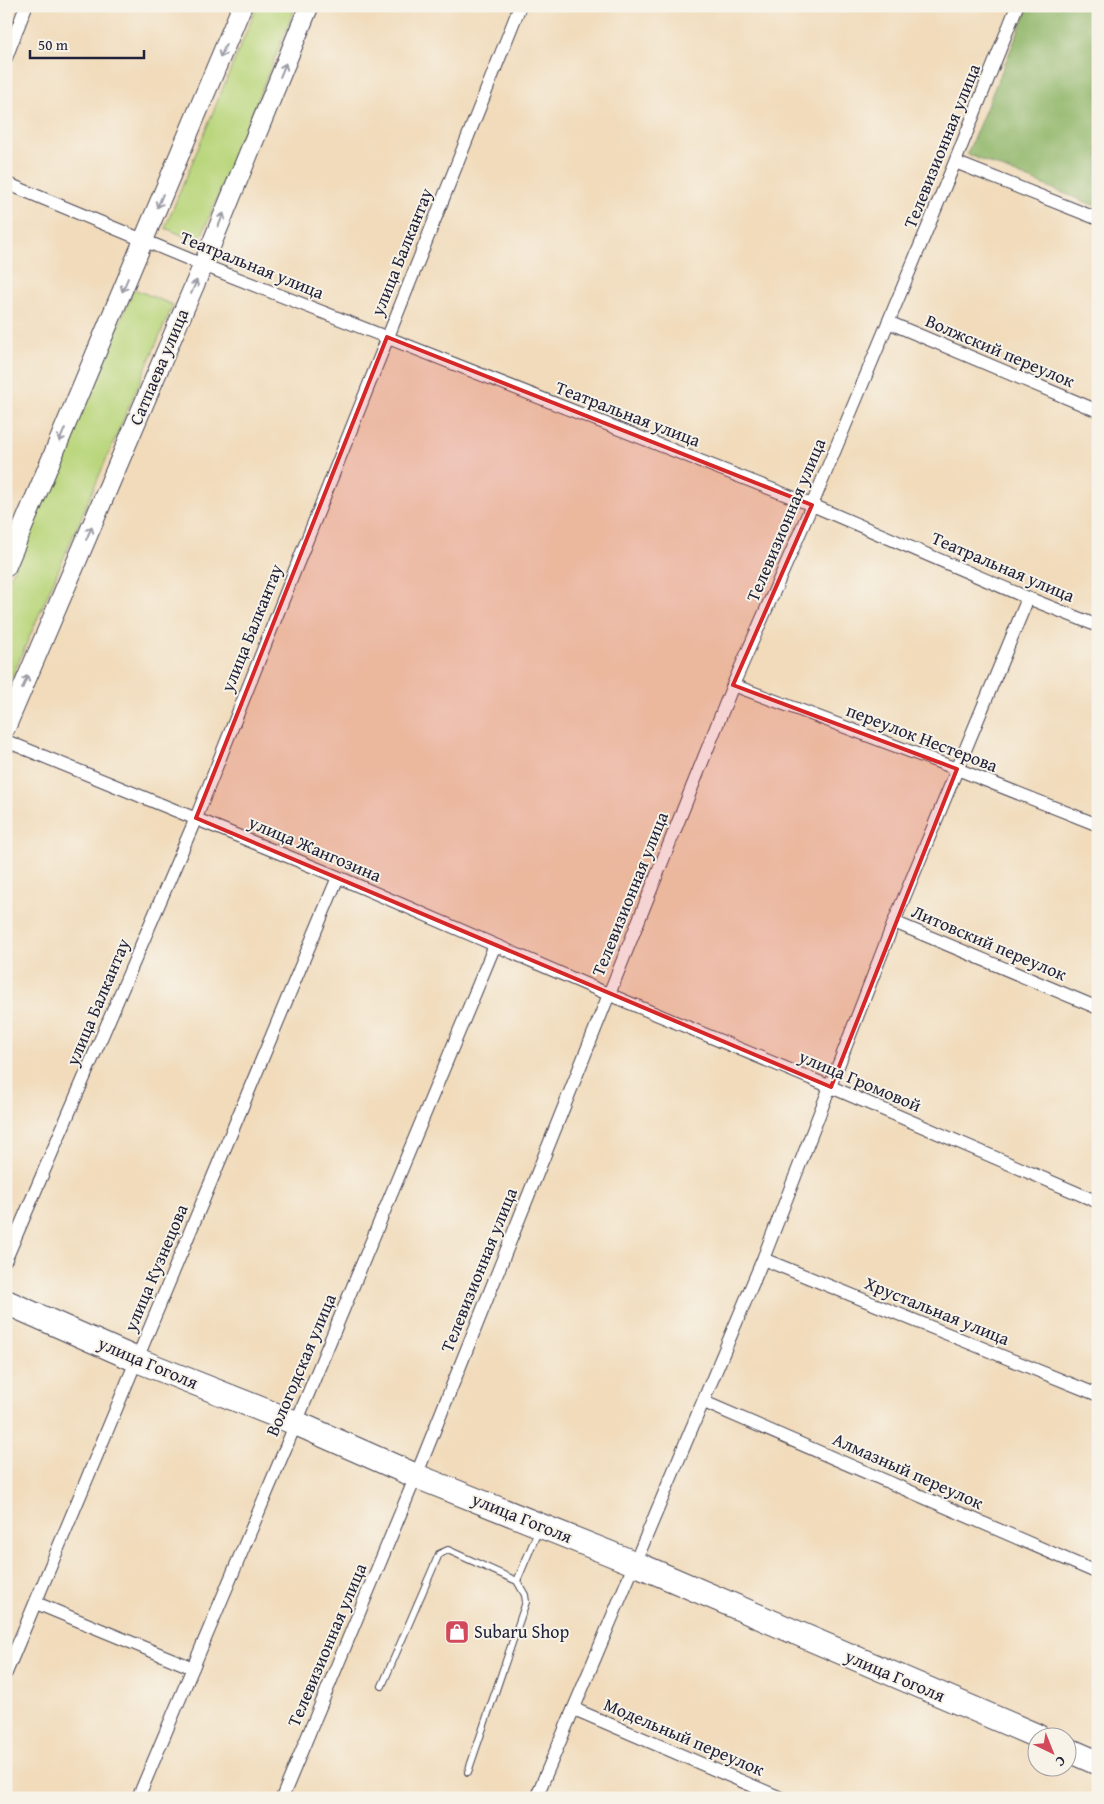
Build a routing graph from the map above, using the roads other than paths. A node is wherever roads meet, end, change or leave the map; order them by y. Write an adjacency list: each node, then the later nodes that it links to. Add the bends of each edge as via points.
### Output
1 (26, 6): 6 (street)
2 (242, 6): 10 (main road, one-way to 10)
3 (309, 6): 11 (main road, Сатпаева улица, one-way to 3)
4 (520, 6): 13 (street, улица Балкантау)
5 (1017, 6): 7 (street, Телевизионная улица)
6 (6, 58)
7 (955, 162): 9 (street); 12 (street, Телевизионная улица)
8 (6, 183): 10 (street, Театральная улица)
9 (1098, 219)
10 (144, 240): 11 (street, Театральная улица); 16 (main road, one-way to 16)
11 (203, 265): 13 (street, Театральная улица); 20 (main road, Сатпаева улица, one-way to 11)
12 (888, 322): 14 (street, Волжский переулок); 15 (street, Телевизионная улица)
13 (387, 337): 15 (street, Театральная улица); 23 (street, улица Балкантау)
14 (1098, 411)
15 (812, 505): 17 (street, Театральная улица); 19 (street, Телевизионная улица)
16 (6, 567)
17 (1028, 598): 18 (street, Театральная улица); 22 (street)
18 (1098, 626)
19 (733, 685): 22 (street, переулок Нестерова); 28 (street, Телевизионная улица)
20 (6, 727)
21 (6, 740): 23 (street, улица Жангозина)
22 (957, 769): 24 (street, переулок Нестерова); 26 (street)
23 (196, 818): 25 (street, улица Жангозина); 32 (street, улица Балкантау)
24 (1098, 825)
25 (338, 877): 27 (street, улица Жангозина); 35 (street, улица Кузнецова)
26 (894, 922): 29 (street, Литовский переулок); 30 (street)
27 (495, 945): 28 (street, улица Жангозина); 38 (street, Вологодская улица)
28 (608, 994): 30 (street, улица Громовой); 39 (street, Телевизионная улица)
29 (1098, 1008)
30 (831, 1087): 31 (street, улица Громовой); 33 (street)
31 (1098, 1202)
32 (6, 1259)
33 (763, 1259): 36 (street, Хрустальная улица); 37 (street)
34 (6, 1302): 35 (highway, улица Гоголя)
35 (137, 1360): 38 (highway, улица Гоголя); 44 (street, улица Кузнецова)
36 (1098, 1395)
37 (704, 1402): 41 (street); 42 (street, Алмазный переулок)
38 (296, 1423): 39 (highway, улица Гоголя); 45 (street, Вологодская улица)
39 (416, 1476): 40 (highway, улица Гоголя); 54 (street, Телевизионная улица)
40 (541, 1526): 41 (highway, улица Гоголя); 43 (lane)
41 (634, 1563): 48 (street); 49 (highway, улица Гоголя)
42 (1098, 1573)
43 (517, 1581): 47 (lane, via 448,1550 439,1554); 52 (lane, via 526,1595 526,1602)
44 (36, 1603): 45 (street); 46 (street, улица Кузнецова)
45 (193, 1668): 53 (street, Вологодская улица)
46 (6, 1673)
47 (382, 1686)
48 (574, 1709): 55 (street); 56 (street, Модельный переулок)
49 (1026, 1732)
50 (1076, 1753): 51 (highway)
51 (1098, 1763)
52 (468, 1772)
53 (138, 1798)
54 (282, 1798)
55 (536, 1798)
56 (781, 1798)

